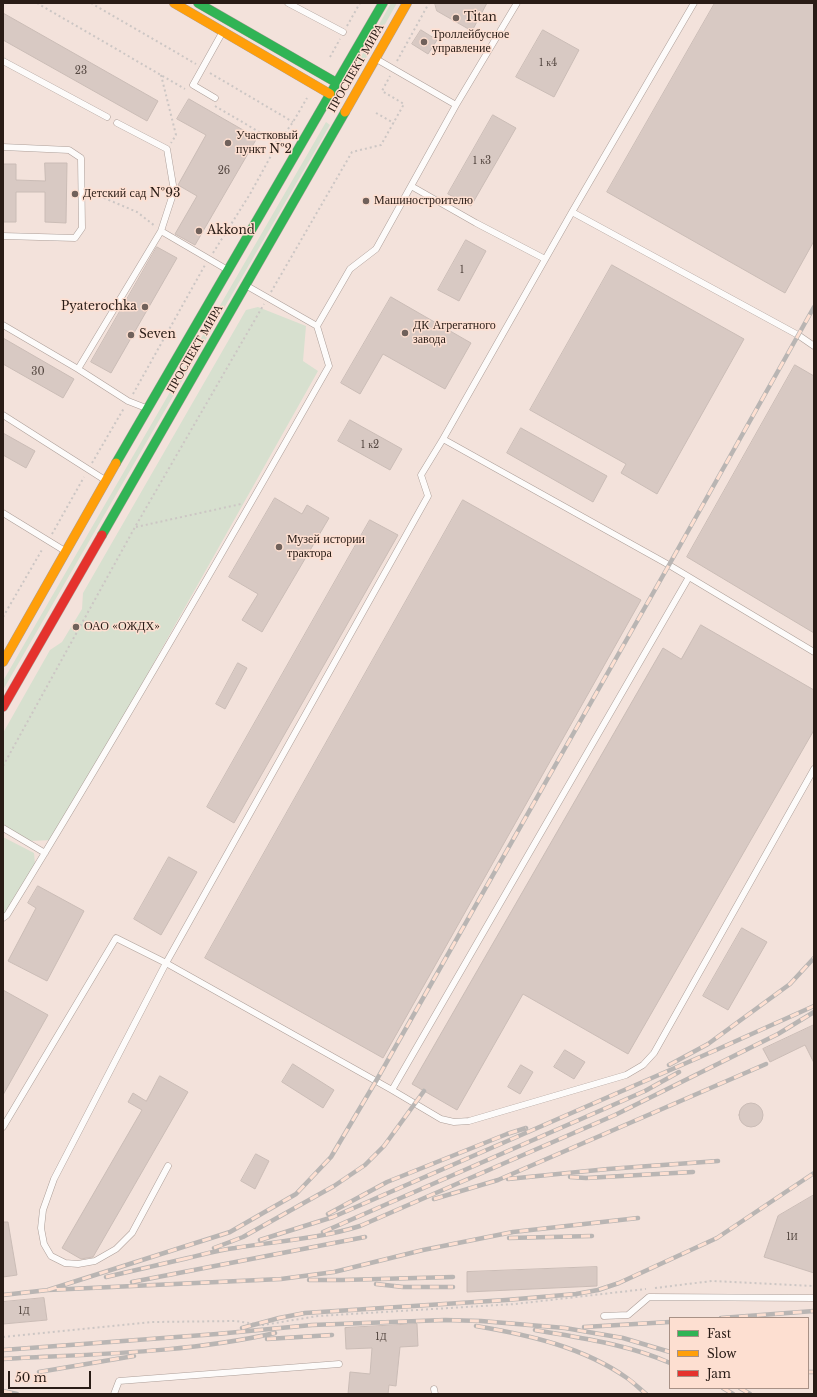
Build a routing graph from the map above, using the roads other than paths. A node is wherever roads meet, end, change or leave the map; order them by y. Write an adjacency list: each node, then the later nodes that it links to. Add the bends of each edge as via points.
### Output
1 (174, 3): 8 (main road)
2 (198, 3): 12 (main road)
3 (288, 3): 9 (lane)
4 (382, 3): 12 (main road, ПРОСПЕКТ МИРА)
5 (407, 3): 10 (main road, ПРОСПЕКТ МИРА)
6 (517, 3): 14 (lane)
7 (694, 3): 19 (lane)
8 (222, 31): 12 (main road); 13 (lane, via 193,85)
9 (344, 32)
10 (375, 59): 12 (main road, ПРОСПЕКТ МИРА); 14 (lane)
11 (3, 60): 15 (lane)
12 (342, 93): 23 (main road, ПРОСПЕКТ МИРА); 24 (main road, ПРОСПЕКТ МИРА)
13 (215, 98)
14 (456, 105): 18 (lane)
15 (107, 117)
16 (117, 123): 20 (lane, via 167,149 174,191)
17 (3, 147): 21 (lane, via 69,150 81,158 82,228 75,238)
18 (411, 186): 22 (lane); 26 (lane, via 376,249 350,269)
19 (572, 212): 22 (lane); 27 (lane)
20 (161, 231): 23 (lane); 28 (lane)
21 (3, 236)
22 (545, 259): 31 (lane)
23 (228, 270): 29 (main road, ПРОСПЕКТ МИРА)
24 (245, 285): 26 (lane); 38 (main road, ПРОСПЕКТ МИРА)
25 (3, 325): 28 (lane)
26 (317, 326): 41 (lane, via 329,366)
27 (814, 346)
28 (78, 369): 29 (lane, via 128,402)
29 (147, 409): 32 (main road, ПРОСПЕКТ МИРА)
30 (3, 416): 32 (lane)
31 (443, 439): 35 (lane); 43 (lane, via 421,475 428,496)
32 (107, 481): 34 (main road, ПРОСПЕКТ МИРА)
33 (3, 513): 34 (lane)
34 (66, 552): 37 (main road, ПРОСПЕКТ МИРА)
35 (689, 577): 36 (lane); 44 (lane)
36 (814, 652)
37 (3, 662)
38 (3, 707)
39 (814, 769): 44 (lane, via 654,1053 643,1065 626,1075 469,1121 454,1122 441,1119)
40 (3, 828): 41 (lane)
41 (45, 853): 42 (lane)
42 (3, 918)
43 (166, 963): 44 (lane); 45 (lane, via 116,938); 46 (lane, via 54,1179 43,1210 41,1228 44,1244 52,1256 65,1263 78,1264 95,1261 116,1249 132,1233)
44 (392, 1090)
45 (3, 1128)
46 (168, 1166)
47 (814, 1298): 48 (lane, via 649,1297 628,1315)
48 (604, 1316)
49 (339, 1364): 50 (lane, via 119,1381)
50 (114, 1394)

